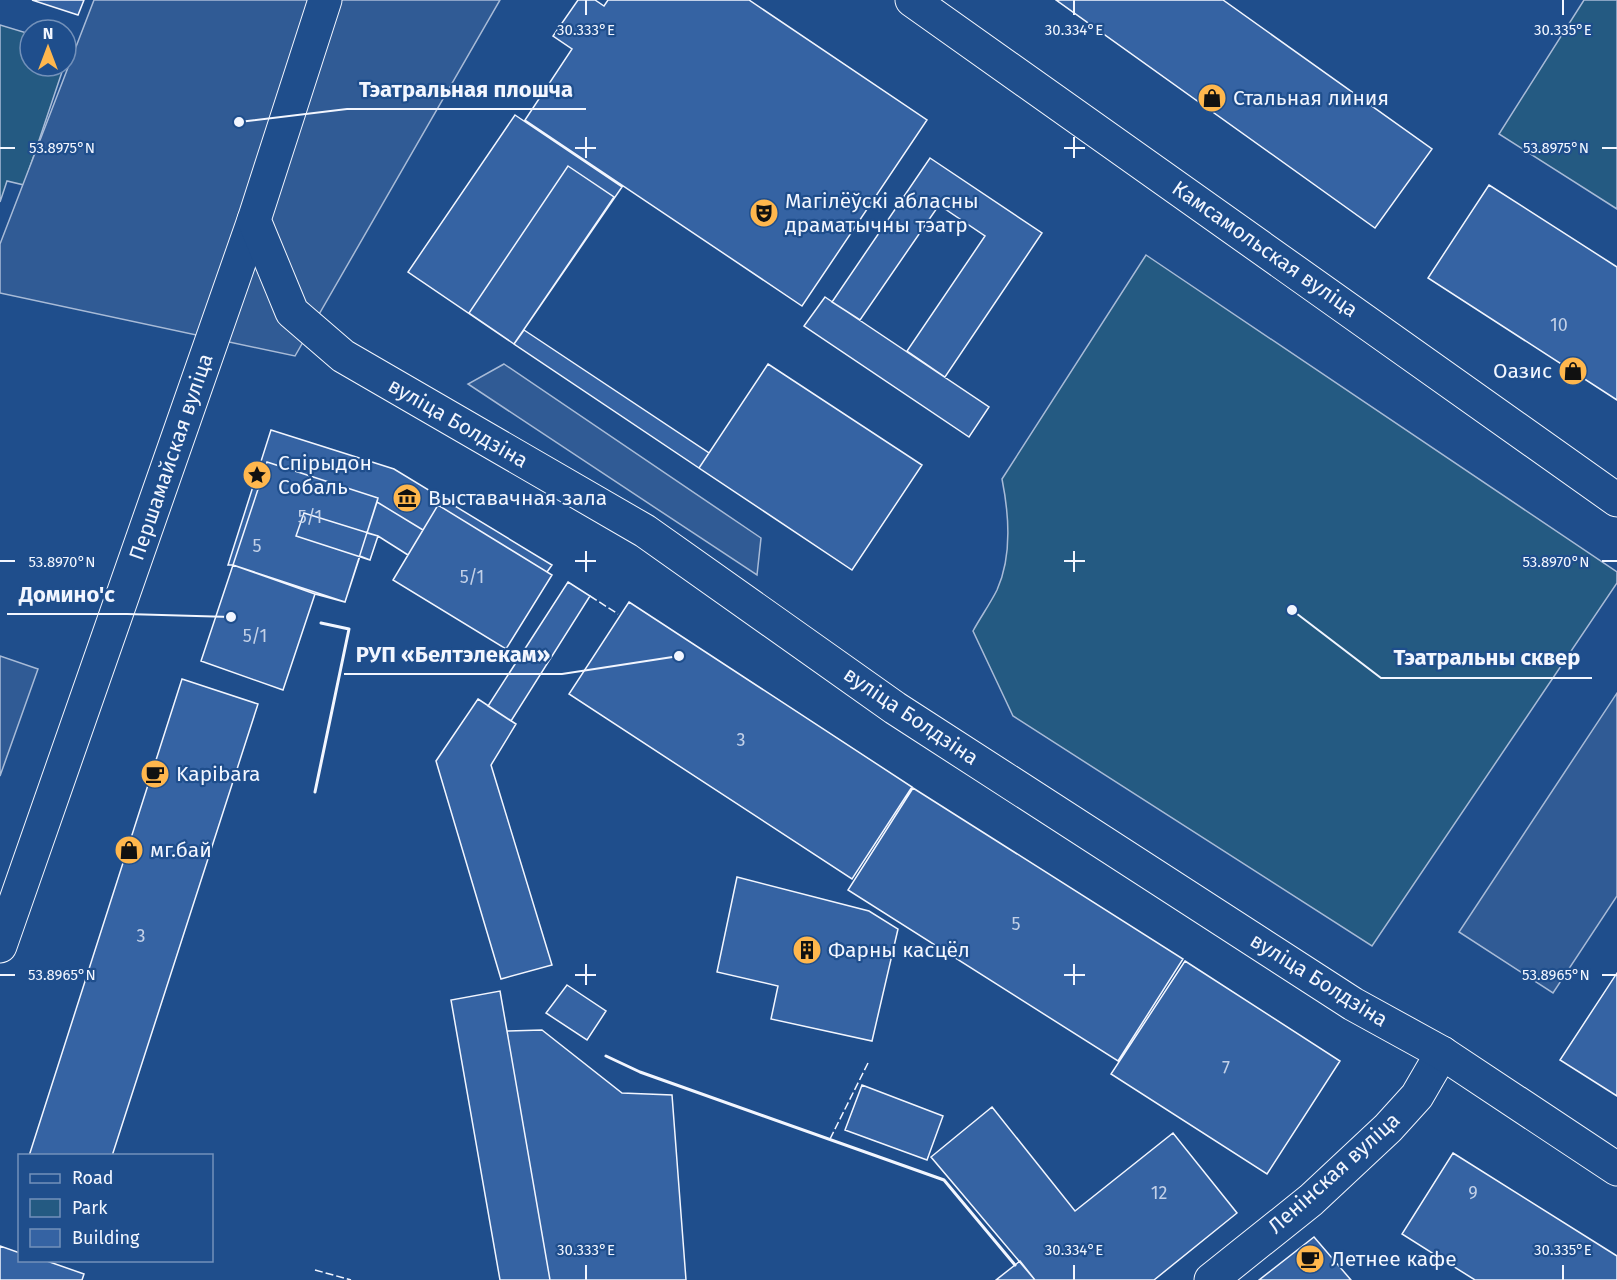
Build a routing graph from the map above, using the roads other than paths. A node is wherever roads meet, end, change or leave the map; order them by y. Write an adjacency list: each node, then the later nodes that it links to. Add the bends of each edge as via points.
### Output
1 (325, 0): 3 (main road, Першамайская вуліца)
2 (912, 0): 4 (main road, Камсамольская вуліца)
3 (254, 220): 5 (main road, Першамайская вуліца); 6 (main road, вуліца Болдзіна, via 292,312 343,356 645,531 895,708 1343,998)
4 (1617, 500)
5 (0, 946)
6 (1442, 1053): 7 (main road, вуліца Болдзіна); 8 (main road, Ленінская вуліца, via 1417,1096 1388,1128 1311,1200)
7 (1617, 1169)
8 (1211, 1280)

